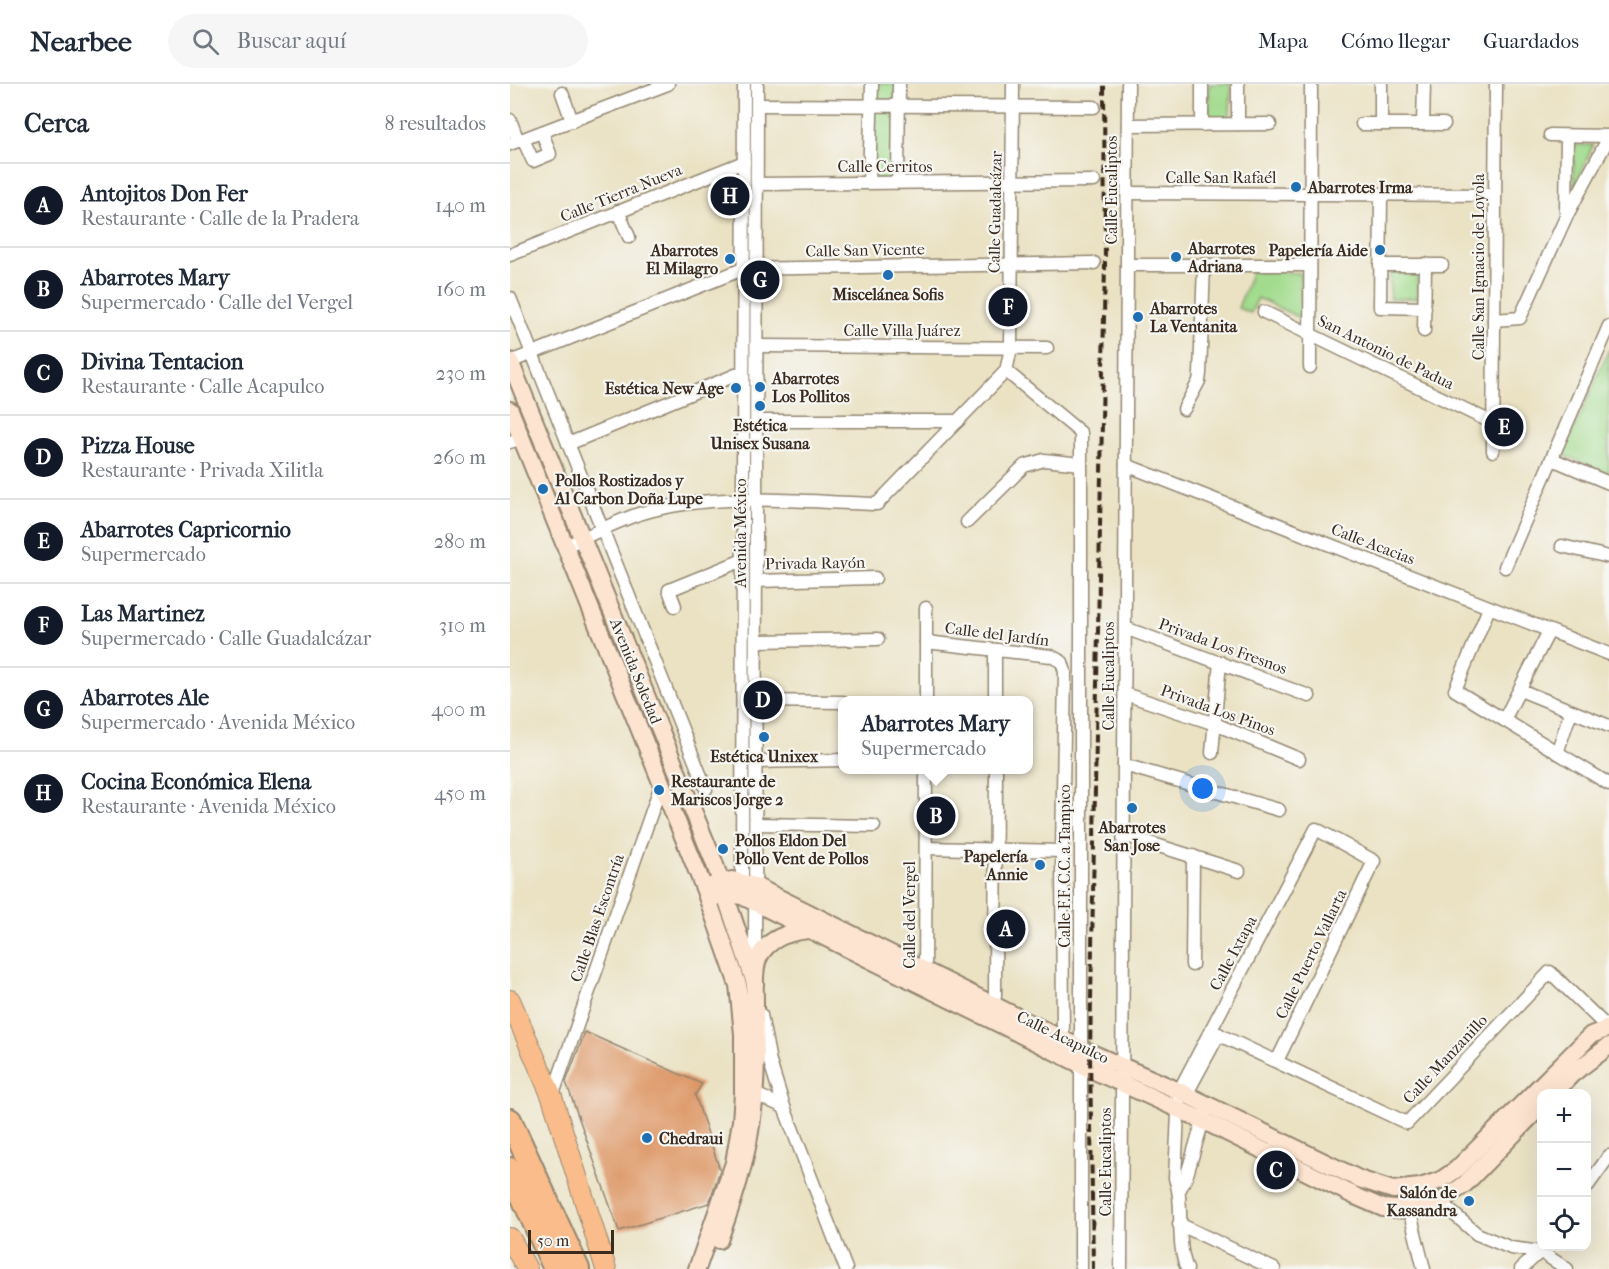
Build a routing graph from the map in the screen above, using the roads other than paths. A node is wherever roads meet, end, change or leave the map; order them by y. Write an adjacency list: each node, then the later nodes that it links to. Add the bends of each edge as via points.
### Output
1 (668, 84): 21 (street)
2 (757, 84): 15 (street, Avenida México)
3 (872, 84): 16 (street)
4 (898, 84): 17 (street)
5 (1013, 84): 18 (street, Calle Guadalcázar)
6 (1128, 84): 28 (street, Calle Eucaliptos)
7 (1202, 84): 29 (street)
8 (1238, 84): 22 (street)
9 (1311, 84): 42 (street)
10 (1381, 84): 25 (street)
11 (1424, 84): 26 (street)
12 (1496, 84): 44 (street, Calle San Ignacio de Loyola)
13 (743, 85): 35 (street, Avenida México)
14 (562, 93): 21 (street)
15 (757, 105): 16 (street); 40 (street, Avenida México)
16 (871, 106): 17 (street); 39 (street)
17 (898, 106): 18 (street); 38 (street)
18 (1013, 107): 19 (street); 36 (street, Calle Guadalcázar)
19 (1094, 107)
20 (510, 120): 34 (street)
21 (572, 121): 30 (street)
22 (1238, 124): 23 (street); 29 (street)
23 (1270, 124)
24 (1362, 124): 25 (street)
25 (1381, 124): 26 (street)
26 (1423, 124): 27 (street)
27 (1444, 124)
28 (1128, 125): 29 (street); 41 (street, Calle Eucaliptos)
29 (1202, 125)
30 (542, 132): 34 (street); 34 (street, via 550,154 533,161)
31 (1550, 135): 32 (street)
32 (1567, 136): 33 (street); 46 (street)
33 (1609, 137): 46 (street)
34 (517, 142)
35 (744, 162): 45 (street, Calle Tierra Nueva); 58 (street, Avenida México)
36 (1012, 181): 37 (street, Calle Cerritos); 38 (street, Calle Cerritos); 50 (street, Calle Guadalcázar)
37 (1094, 181)
38 (898, 182): 39 (street, Calle Cerritos)
39 (869, 183): 40 (street, Calle Cerritos)
40 (757, 184): 57 (street, Avenida México)
41 (1128, 193): 42 (street, Calle San Rafaél); 53 (street, Calle Eucaliptos)
42 (1310, 194): 43 (street, Calle San Rafaél); 55 (street)
43 (1381, 195): 44 (street, Calle San Rafaél); 56 (street)
44 (1495, 195): 62 (street, Calle San Ignacio de Loyola)
45 (618, 211): 47 (street); 48 (street, Calle Tierra Nueva)
46 (1566, 217): 62 (street, via 1520,318)
47 (629, 237)
48 (510, 255)
49 (1094, 263): 50 (street, Calle San Vicente)
50 (1011, 264): 57 (street, Calle San Vicente); 67 (street, Calle Guadalcázar)
51 (1425, 264): 52 (street); 56 (street); 60 (street)
52 (1442, 264)
53 (1127, 265): 54 (street); 84 (street, Calle Eucaliptos)
54 (1204, 265): 55 (street); 75 (street, via 1200,374)
55 (1310, 265): 65 (street)
56 (1380, 265): 60 (street, via 1380,307)
57 (757, 268): 58 (street, Calle San Vicente); 66 (street, Avenida México)
58 (743, 269): 69 (street, Calle San Vicente); 73 (street, Avenida México)
59 (510, 298): 69 (street)
60 (1425, 308): 64 (street)
61 (1264, 312): 65 (street, San Antonio de Padua)
62 (1494, 320): 78 (street, Calle San Ignacio de Loyola)
63 (1609, 326): 82 (street)
64 (1424, 331)
65 (1310, 334): 71 (street); 78 (street, San Antonio de Padua)
66 (757, 346): 67 (street, Calle Villa Juárez); 76 (street, Avenida México)
67 (1011, 348): 68 (street, Calle Villa Juárez); 72 (street, Calle Guadalcázar)
68 (1047, 348)
69 (532, 353): 70 (street, Calle San Vicente); 80 (street)
70 (510, 362): 90 (street, Avenida Soledad)
71 (1310, 367)
72 (1006, 371): 77 (street); 83 (street, Calle F.F. C.C. a Tampico, via 1081,433)
73 (743, 372): 80 (street); 86 (street, Avenida México)
74 (510, 410): 79 (street, Avenida Soledad)
75 (1184, 410)
76 (757, 421): 77 (street); 87 (street, Avenida México)
77 (958, 422): 87 (street, via 877,504)
78 (1493, 423): 81 (street, Calle San Ignacio de Loyola)
79 (516, 440): 90 (street, Avenida Soledad)
80 (568, 444): 89 (street)
81 (1493, 451)
82 (1552, 459): 85 (street); 94 (street)
83 (1081, 464): 88 (street, via 1044,460 1024,466); 156 (street, Calle F.F. C.C. a Tampico)
84 (1126, 465): 99 (street, Calle Acacias); 100 (street, Calle Eucaliptos)
85 (1609, 483)
86 (743, 500): 87 (street); 89 (street, via 670,507 625,519); 93 (street, Avenida México)
87 (757, 501): 96 (street, Avenida México)
88 (967, 522)
89 (602, 530): 90 (street); 113 (street)
90 (574, 542): 116 (street, Avenida Soledad); 129 (street, Avenida Soledad)
91 (1562, 546): 92 (street)
92 (1609, 558)
93 (743, 560): 97 (street, via 669,590); 142 (street, Avenida México)
94 (1505, 567)
95 (874, 578): 96 (street, Privada Rayón)
96 (756, 580): 103 (street, Avenida México)
97 (675, 606)
98 (926, 608): 104 (street)
99 (1489, 608): 101 (street, Calle Acacias); 118 (street, via 1455,690)
100 (1125, 628): 107 (street, Privada Los Fresnos); 109 (street, Calle Eucaliptos)
101 (1549, 631): 106 (street, Calle Acacias); 108 (street)
102 (878, 639): 103 (street)
103 (756, 641): 114 (street, Avenida México)
104 (926, 642): 105 (street, Calle del Jardín); 110 (street)
105 (995, 651): 111 (street); 138 (street, Calle del Jardín, via 1051,656 1062,662)
106 (1609, 654)
107 (1220, 662): 112 (street, Privada Los Fresnos); 119 (street)
108 (1520, 690): 117 (street); 118 (street)
109 (1125, 694): 119 (street, Privada Los Pinos); 126 (street, Calle Eucaliptos)
110 (926, 696)
111 (995, 696)
112 (1309, 696)
113 (669, 697): 116 (street); 131 (street)
114 (756, 701): 115 (street); 125 (street, Avenida México)
115 (838, 702)
116 (651, 708): 142 (street, Avenida Soledad)
117 (1571, 711): 120 (street); 122 (street)
118 (1504, 720): 122 (street)
119 (1215, 724): 121 (street); 123 (street, Privada Los Pinos)
120 (1609, 726)
121 (1212, 753)
122 (1557, 753): 130 (street)
123 (1299, 759)
124 (838, 760): 125 (street)
125 (756, 762): 133 (street, Avenida México)
126 (1124, 765): 132 (street); 135 (street, Calle Eucaliptos)
127 (926, 774): 136 (street, Calle del Vergel)
128 (996, 774): 137 (street)
129 (660, 784): 143 (street, Avenida Soledad); 158 (street, Calle Blas Escontría)
130 (1609, 784)
131 (706, 789)
132 (1279, 810)
133 (756, 824): 134 (street); 142 (street, Avenida México)
134 (874, 826)
135 (1124, 835): 139 (street); 159 (street, Calle Eucaliptos)
136 (926, 848): 137 (street); 146 (street, Calle del Vergel)
137 (996, 850): 138 (street); 150 (street)
138 (1062, 851): 154 (street)
139 (1193, 856): 141 (street); 145 (street)
140 (1374, 861): 153 (street, Calle Ixtapa, via 1316,829); 157 (street, Calle Puerto Vallarta)
141 (1239, 871)
142 (740, 890): 143 (street); 144 (street, Calle Acapulco); 146 (street, Calle Acapulco); 147 (street, Avenida Soledad); 147 (street, Avenida México)
143 (706, 894): 188 (street, Avenida Soledad, via 738,985 743,1094 734,1163)
144 (808, 930): 147 (street, via 790,932 768,944 758,958); 148 (street, Calle Acapulco)
145 (1192, 964)
146 (925, 969): 148 (street, Calle del Vergel); 150 (street, Calle Acapulco)
147 (755, 983): 163 (street); 167 (street, Avenida México, via 770,1062)
148 (925, 988): 151 (street, Calle Acapulco)
149 (510, 1000): 160 (main road)
150 (994, 1004): 151 (street); 154 (street, Calle Acapulco)
151 (992, 1021): 156 (street, Calle Acapulco)
152 (1609, 1028): 157 (street, Calle Manzanillo, via 1550,972 1407,1123); 166 (street, via 1591,1035)
153 (1215, 1032): 157 (street, Calle Manzanillo); 165 (street, Calle Ixtapa)
154 (1064, 1039): 156 (street, Calle Acapulco)
155 (1609, 1046): 162 (street)
156 (1081, 1056): 159 (street, Calle Acapulco); 161 (street, Calle Acapulco); 191 (street, Calle F.F. C.C. a Tampico)
157 (1277, 1061)
158 (564, 1062): 160 (street); 164 (street, Calle Blas Escontría)
159 (1123, 1065): 161 (street, Calle Eucaliptos); 165 (street, Calle Acapulco)
160 (539, 1066): 164 (main road)
161 (1122, 1083): 165 (street, Calle Acapulco); 192 (street, Calle Eucaliptos)
162 (1558, 1089)
163 (754, 1095): 167 (street); 189 (street, via 745,1164)
164 (552, 1097): 187 (main road)
165 (1181, 1098): 168 (street, Calle Acapulco); 170 (street)
166 (1533, 1106): 176 (street, via 1441,1180); 177 (street, via 1465,1184)
167 (784, 1107): 190 (street, Avenida México)
168 (1205, 1113): 171 (street); 176 (street, Calle Acapulco, via 1359,1179 1393,1190); 178 (street, Calle Acapulco, via 1355,1196 1383,1208)
169 (510, 1120): 186 (highway)
170 (1176, 1152): 171 (street); 175 (street, via 1175,1178)
171 (1192, 1153): 175 (street)
172 (1609, 1156): 174 (street)
173 (510, 1169): 185 (highway)
174 (1591, 1182)
175 (1180, 1189): 179 (street)
176 (1404, 1189): 178 (street)
177 (1440, 1202): 178 (street); 181 (street, via 1477,1234 1511,1248)
178 (1408, 1210): 195 (street)
179 (1179, 1224): 193 (street); 194 (street)
180 (510, 1238): 184 (main road)
181 (1537, 1249)
182 (1541, 1251): 196 (street)
183 (1545, 1251): 197 (street)
184 (527, 1269)
185 (555, 1269)
186 (578, 1269)
187 (606, 1269)
188 (697, 1269)
189 (709, 1269)
190 (846, 1269)
191 (1082, 1269)
192 (1121, 1269)
193 (1187, 1269)
194 (1274, 1269)
195 (1424, 1269)
196 (1521, 1269)
197 (1567, 1269)

